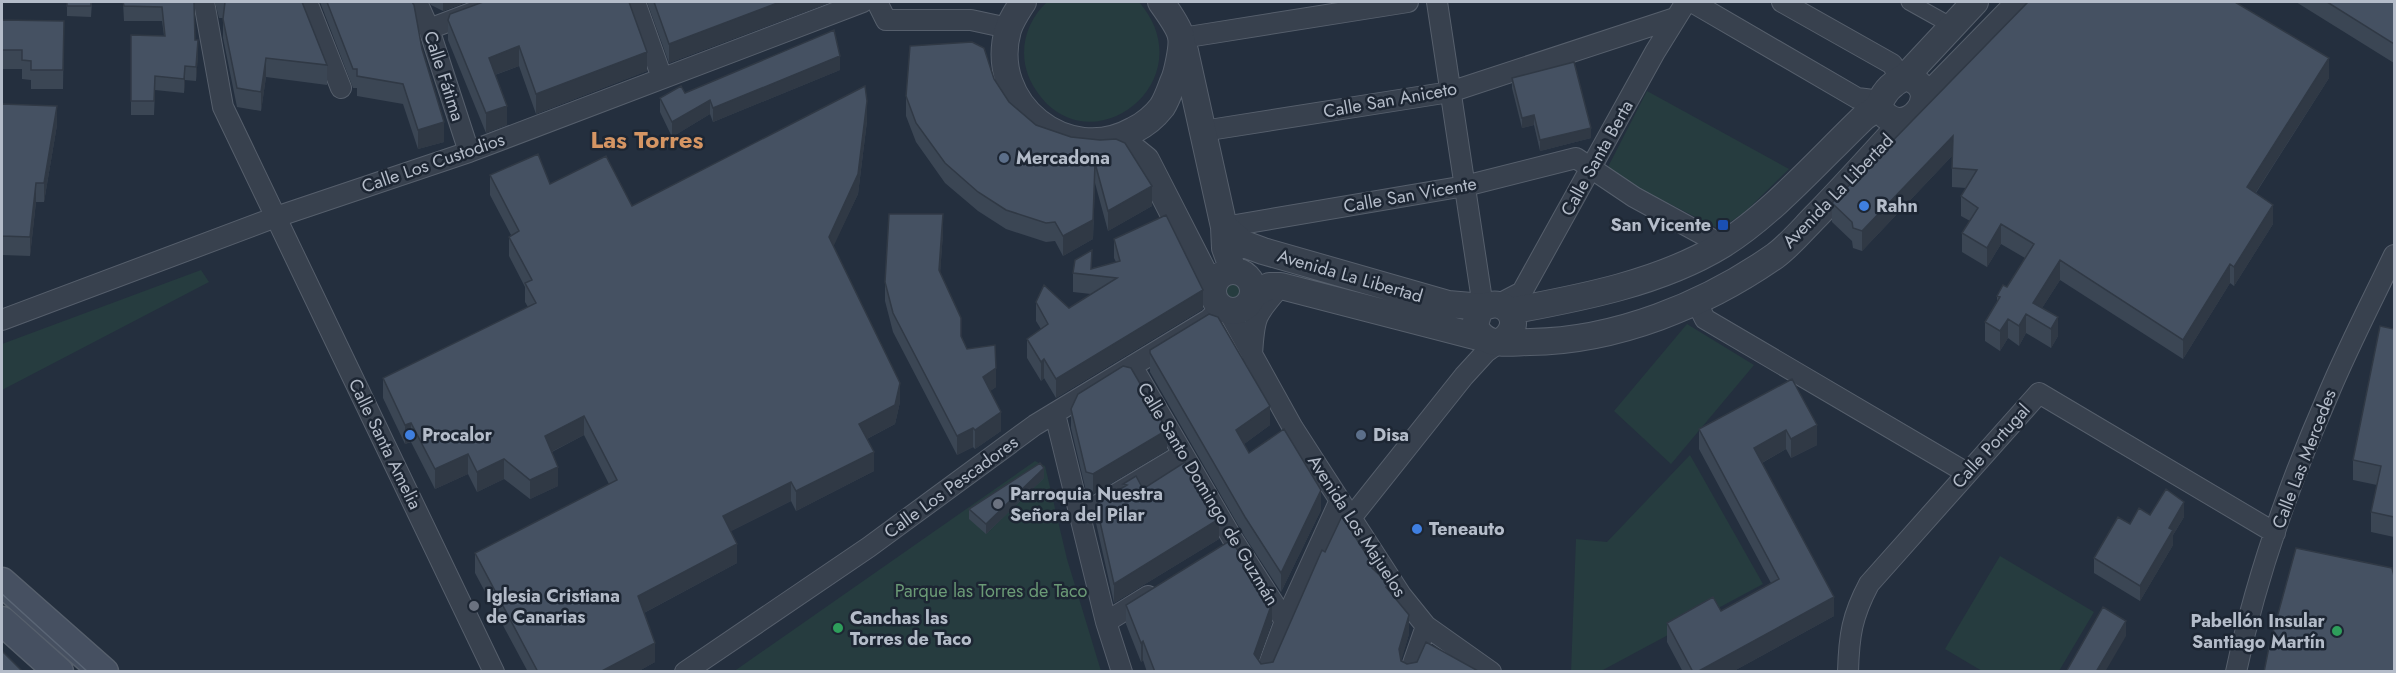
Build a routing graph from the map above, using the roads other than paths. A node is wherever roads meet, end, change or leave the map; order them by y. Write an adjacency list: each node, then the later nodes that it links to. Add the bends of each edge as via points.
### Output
1 (204, 2): 37 (street, Calle Santa Amelia, via 223,107)
2 (307, 2): 27 (street)
3 (417, 2): 22 (street, Calle Fátima)
4 (500, 2): 22 (street)
5 (635, 2): 25 (street)
6 (863, 2): 25 (street, Calle Los Custodios)
7 (878, 2): 20 (street, via 886,20 958,19)
8 (1023, 2): 20 (street)
9 (1161, 2): 23 (street)
10 (1177, 2): 23 (street)
11 (1408, 2): 23 (street)
12 (1437, 2): 28 (street)
13 (1692, 2): 30 (street, via 1857,98)
14 (1782, 2): 26 (street, via 1892,64)
15 (1909, 2): 19 (street)
16 (1975, 2): 19 (street)
17 (2020, 2): 29 (street)
18 (1681, 10): 21 (street, Calle San Aniceto); 24 (street, Calle Santa Berta)
19 (1952, 26): 26 (street)
20 (1008, 28): 33 (street, via 1005,49 1010,83 1028,114 1063,137)
21 (1647, 28): 24 (street, via 1655,39); 28 (street, Calle San Aniceto)
22 (429, 29): 34 (street, Calle Fátima)
23 (1182, 38): 32 (street); 33 (street, via 1176,76 1161,107 1143,125)
24 (1655, 52): 35 (street, Calle Santa Berta)
25 (662, 78): 34 (street, Calle Los Custodios)
26 (1903, 78): 29 (street, via 1919,83); 30 (street, via 1894,83)
27 (341, 88)
28 (1450, 92): 32 (street, Calle San Aniceto); 36 (street)
29 (1925, 99): 31 (street, via 1917,112)
30 (1880, 104): 31 (street, via 1888,118); 39 (street, Avenida La Libertad, via 1759,218)
31 (1904, 121): 45 (street, Avenida La Libertad, via 1776,255)
32 (1203, 131): 38 (street)
33 (1106, 141): 44 (street, Avenida Los Majuelos, via 1125,143 1146,160)
34 (468, 152): 37 (street, Calle Los Custodios)
35 (1591, 167): 36 (street, Calle San Vicente, via 1576,158); 39 (street, via 1634,197); 46 (street, Calle Santa Berta, via 1522,292)
36 (1465, 186): 38 (street, Calle San Vicente); 46 (street)
37 (276, 217): 47 (street, Calle Los Custodios); 68 (street, Calle Santa Amelia)
38 (1224, 227): 41 (street, Avenida La Libertad, via 1244,244); 42 (street, via 1225,248)
39 (1722, 245): 46 (street, Avenida La Libertad, via 1668,272 1565,301)
40 (2394, 255): 57 (street, Calle Las Mercedes, via 2328,394)
41 (1286, 256): 42 (street); 46 (street, Avenida La Libertad, via 1448,304)
42 (1236, 271): 44 (street, via 1223,273 1216,281)
43 (1281, 286): 44 (street, Avenida La Libertad, via 1269,286); 48 (street, Avenida La Libertad); 49 (street, via 1259,310 1253,324)
44 (1232, 303): 49 (street, Avenida Los Majuelos); 50 (street, Calle Los Pescadores)
45 (1696, 303): 48 (street, Avenida La Libertad, via 1612,331 1550,342); 53 (street, via 1705,319)
46 (1497, 307): 48 (street, via 1479,311 1475,325); 48 (street, via 1514,318 1513,331 1508,338)
47 (2, 320)
48 (1491, 340): 56 (street, via 1486,352)
49 (1252, 356): 54 (street, Avenida Los Majuelos)
50 (1132, 366): 51 (street, Calle Los Pescadores); 52 (street, Calle Santo Domingo de Guzmán)
51 (1055, 414): 55 (street); 69 (street, Calle Los Pescadores)
52 (1183, 454): 55 (street); 58 (street, Calle Santo Domingo de Guzmán)
53 (1967, 473): 57 (street, Calle Portugal, via 2039,393); 74 (street, Calle Portugal, via 1869,584 1856,609)
54 (1340, 500): 56 (street, Avenida Los Majuelos); 63 (street)
55 (1079, 516): 64 (street)
56 (1351, 518): 65 (street, Avenida Los Majuelos)
57 (2275, 533): 75 (street, Calle Las Mercedes, via 2254,595)
58 (1235, 543): 59 (street); 63 (street, Calle Santo Domingo de Guzmán)
59 (1215, 555)
60 (2, 582): 67 (main road)
61 (1166, 586): 64 (street)
62 (2, 621): 66 (main road)
63 (1285, 621): 71 (street)
64 (1106, 622): 70 (street)
65 (1426, 626): 72 (street); 73 (street, Avenida Los Majuelos)
66 (59, 672)
67 (104, 672)
68 (494, 672)
69 (685, 672)
70 (1122, 672)
71 (1266, 672)
72 (1410, 672)
73 (1491, 672)
74 (1848, 672)
75 (2236, 672)

